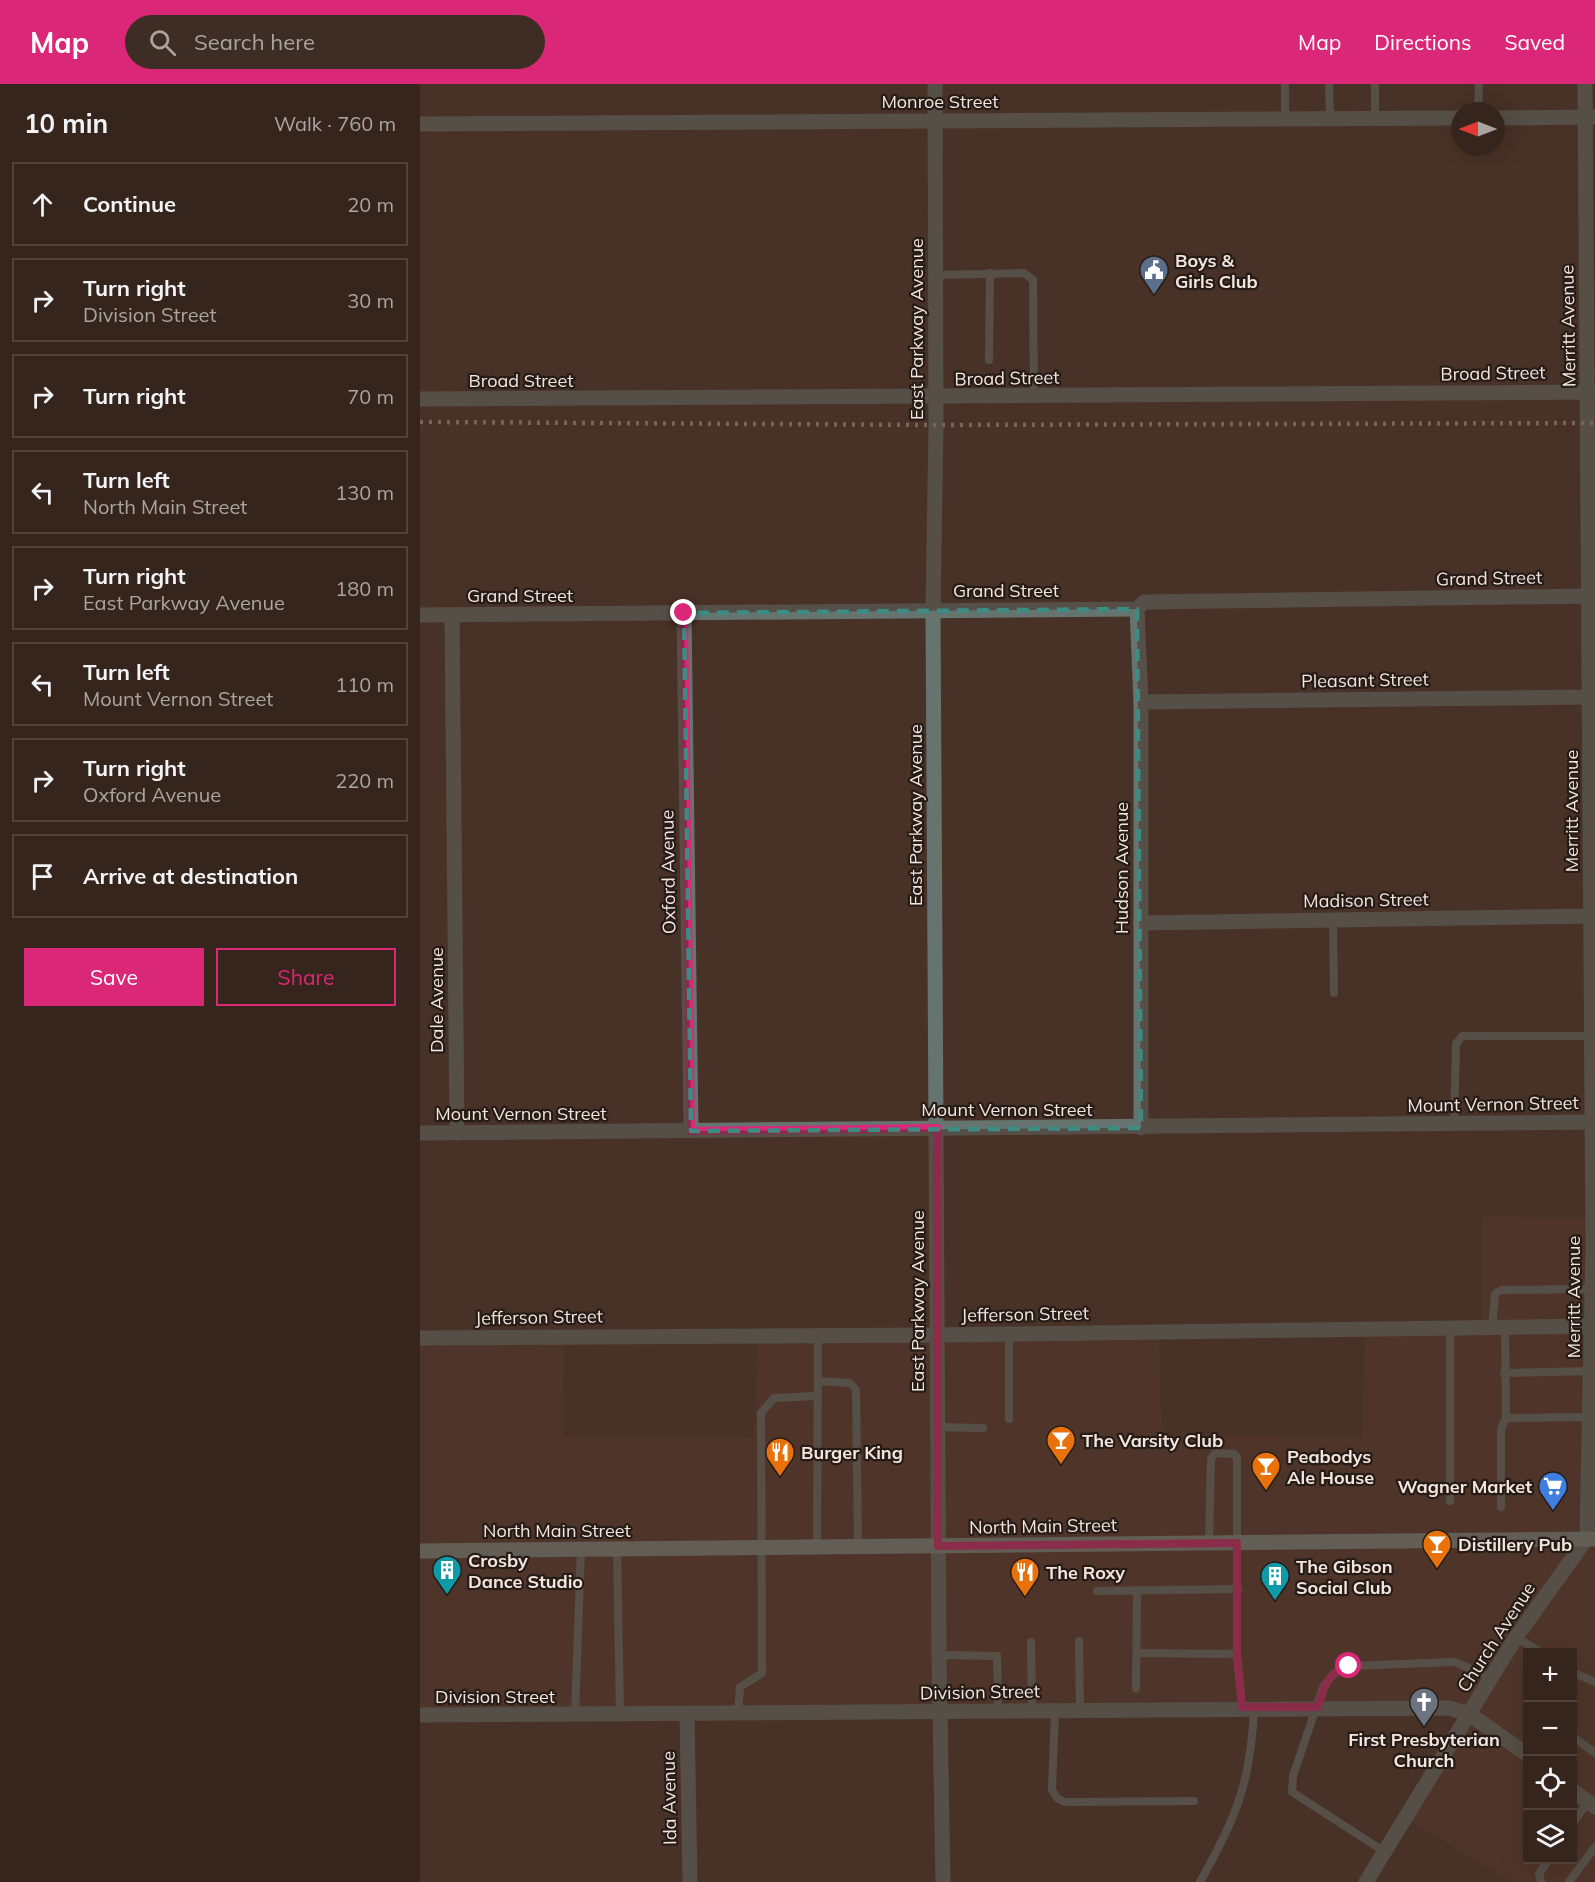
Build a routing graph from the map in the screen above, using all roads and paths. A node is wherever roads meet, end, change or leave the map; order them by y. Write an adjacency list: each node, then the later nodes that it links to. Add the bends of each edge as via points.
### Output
1 (935, 84): 14 (street, East Parkway Avenue)
2 (1285, 84): 12 (lane)
3 (1329, 84): 13 (lane)
4 (1375, 84): 8 (lane)
5 (1479, 84): 7 (lane)
6 (1585, 84): 11 (street, Merritt Avenue)
7 (1478, 102)
8 (1375, 118): 9 (street, Monroe Street); 13 (street, Monroe Street)
9 (1451, 118)
10 (1505, 118): 11 (street)
11 (1590, 118): 19 (street, Merritt Avenue)
12 (1285, 119): 13 (street, Monroe Street); 14 (street, Monroe Street)
13 (1330, 119)
14 (935, 121): 15 (street, Monroe Street); 17 (street, East Parkway Avenue)
15 (420, 124)
16 (990, 273): 17 (lane); 18 (lane); 20 (lane, via 1024,273 1033,280)
17 (936, 275): 21 (street, East Parkway Avenue)
18 (989, 360)
19 (1592, 392): 20 (street, Broad Street); 23 (street, Merritt Avenue)
20 (1034, 397): 21 (street, Broad Street)
21 (936, 398): 22 (street, Broad Street); 26 (street, East Parkway Avenue)
22 (420, 399)
23 (1592, 466): 24 (street, Merritt Avenue)
24 (1589, 596): 25 (street, Grand Street, via 1144,602); 30 (street, Merritt Avenue)
25 (1137, 609): 26 (street, Grand Street); 31 (street, Hudson Avenue)
26 (933, 610): 27 (street, Grand Street); 42 (street, East Parkway Avenue)
27 (684, 613): 29 (street, Grand Street); 44 (street, Oxford Avenue)
28 (420, 615): 29 (street, Grand Street)
29 (452, 615): 46 (street, Dale Avenue)
30 (1590, 697): 31 (street, Pleasant Street); 32 (street, Merritt Avenue)
31 (1141, 702): 37 (street, Hudson Avenue)
32 (1592, 720): 33 (street, Merritt Avenue)
33 (1593, 846): 34 (street, Merritt Avenue)
34 (1593, 877): 35 (street, Merritt Avenue)
35 (1591, 916): 36 (street, Madison Street); 39 (street, Merritt Avenue)
36 (1333, 920): 37 (street, Madison Street); 38 (lane)
37 (1141, 922): 43 (street, Hudson Avenue)
38 (1334, 993)
39 (1592, 1036): 40 (street, Merritt Avenue); 41 (lane, via 1462,1036 1456,1044)
40 (1594, 1122): 41 (street, Mount Vernon Street); 47 (street, Merritt Avenue)
41 (1454, 1124): 43 (street, Mount Vernon Street)
42 (937, 1128): 43 (street, Mount Vernon Street); 44 (street, Mount Vernon Street); 54 (street, East Parkway Avenue)
43 (1141, 1128)
44 (691, 1131): 46 (street, Mount Vernon Street)
45 (420, 1133): 46 (street, Mount Vernon Street)
46 (457, 1133)
47 (1594, 1246): 48 (street, Merritt Avenue)
48 (1593, 1289): 49 (street, Merritt Avenue); 50 (lane, via 1501,1290 1493,1299)
49 (1594, 1326): 50 (street, Jefferson Street); 56 (street, Merritt Avenue)
50 (1499, 1327): 51 (street, Jefferson Street); 57 (lane)
51 (1450, 1328): 52 (street, Jefferson Street); 65 (lane)
52 (1009, 1334): 54 (street, Jefferson Street); 62 (lane)
53 (818, 1335): 54 (street, Jefferson Street); 55 (street, Jefferson Street); 58 (lane)
54 (937, 1335): 63 (street, East Parkway Avenue)
55 (420, 1338)
56 (1592, 1371): 57 (lane); 60 (street, Merritt Avenue)
57 (1504, 1373): 61 (lane)
58 (818, 1381): 59 (lane); 71 (lane, via 850,1383 856,1390)
59 (817, 1396): 72 (lane, via 774,1398 761,1413); 73 (lane)
60 (1593, 1417): 61 (lane); 67 (street, Merritt Avenue)
61 (1506, 1418): 66 (lane, via 1501,1429)
62 (1009, 1419)
63 (937, 1427): 64 (lane); 70 (street, East Parkway Avenue)
64 (983, 1428)
65 (1450, 1501)
66 (1501, 1507)
67 (1591, 1538): 69 (main road, North Main Street); 80 (street, Church Avenue)
68 (1209, 1543): 69 (main road, North Main Street); 69 (lane, via 1211,1459 1215,1453 1224,1453 1237,1458); 70 (main road, North Main Street)
69 (1237, 1543): 77 (lane)
70 (938, 1546): 71 (main road, North Main Street); 86 (street, East Parkway Avenue)
71 (858, 1547): 73 (main road, North Main Street)
72 (761, 1548): 73 (main road, North Main Street); 74 (main road, North Main Street); 101 (lane, via 762,1673 740,1687)
73 (817, 1548)
74 (617, 1549): 75 (main road, North Main Street); 99 (lane)
75 (581, 1550): 76 (main road, North Main Street); 98 (lane)
76 (420, 1551)
77 (1238, 1589): 78 (lane); 85 (lane)
78 (1137, 1590): 79 (lane); 84 (lane)
79 (1097, 1591)
80 (1516, 1637): 83 (lane); 88 (street, Church Avenue)
81 (1079, 1641): 93 (lane)
82 (1031, 1642): 94 (lane)
83 (1532, 1648)
84 (1137, 1653): 85 (lane); 90 (lane)
85 (1237, 1654): 91 (lane)
86 (939, 1655): 96 (lane, via 997,1656); 97 (street, East Parkway Avenue)
87 (1577, 1674): 89 (lane)
88 (1491, 1678): 92 (lane, via 1455,1662 1349,1666 1327,1681); 102 (street, Church Avenue)
89 (1595, 1682)
90 (1136, 1688)
91 (1248, 1707): 92 (street, Division Street); 93 (street, Division Street); 116 (lane, via 1247,1776 1242,1799)
92 (1318, 1707): 102 (street, Division Street, via 1449,1708); 112 (lane, via 1293,1776 1292,1792)
93 (1080, 1709): 95 (street, Division Street)
94 (1032, 1710): 95 (street, Division Street); 96 (street, Division Street)
95 (1055, 1710): 108 (lane, via 1052,1790 1057,1798 1065,1802)
96 (998, 1711): 97 (street, Division Street)
97 (940, 1713): 101 (street, Division Street); 115 (street, East Parkway Avenue)
98 (575, 1714): 99 (street, Division Street); 103 (street, Division Street)
99 (620, 1714): 100 (street, Division Street)
100 (687, 1714): 101 (street, Division Street); 114 (street, Ida Avenue)
101 (738, 1714)
102 (1469, 1714): 105 (street, Division Street); 112 (street, Church Avenue)
103 (420, 1716)
104 (1577, 1740): 106 (lane)
105 (1523, 1752)
106 (1595, 1753)
107 (1577, 1794): 109 (street)
108 (1194, 1801)
109 (1592, 1804): 110 (lane)
110 (1577, 1819)
111 (1595, 1847): 119 (lane)
112 (1385, 1852): 117 (street, Church Avenue)
113 (1545, 1864): 118 (lane, via 1539,1874)
114 (690, 1882)
115 (943, 1882)
116 (1200, 1882)
117 (1366, 1882)
118 (1541, 1882)
119 (1569, 1882)

